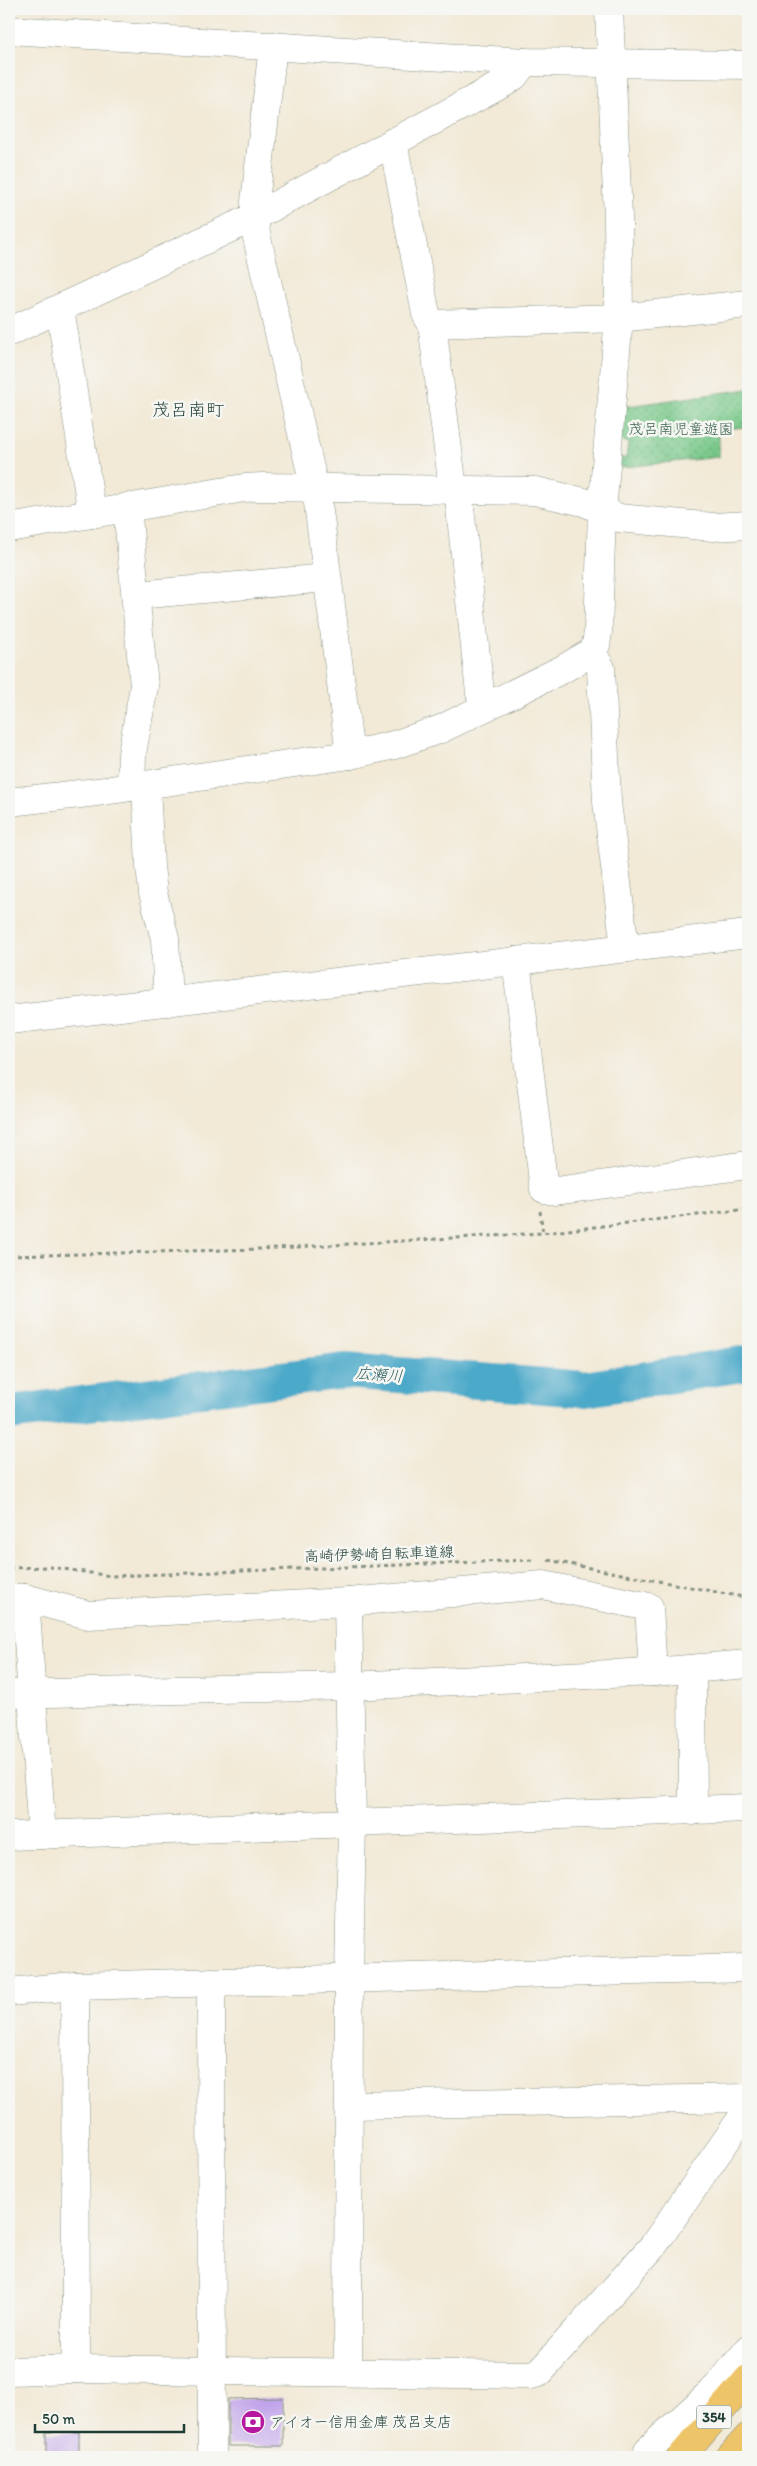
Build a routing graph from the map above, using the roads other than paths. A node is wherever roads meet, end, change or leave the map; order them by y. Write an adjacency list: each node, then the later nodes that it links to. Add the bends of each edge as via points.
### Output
1 (609, 9): 5 (street)
2 (9, 30): 3 (street)
3 (273, 46): 4 (street); 8 (street)
4 (525, 62): 5 (street); 7 (street, via 514,76)
5 (611, 62): 6 (street); 11 (street)
6 (748, 65)
7 (393, 142): 8 (street); 12 (street, via 426,314)
8 (254, 217): 10 (street); 14 (street)
9 (748, 304): 11 (street)
10 (60, 308): 13 (street); 18 (street)
11 (619, 318): 12 (street); 17 (street)
12 (432, 324): 15 (street)
13 (9, 332)
14 (314, 489): 15 (street); 16 (street, via 244,488); 21 (street)
15 (455, 489): 17 (street, via 535,491 584,502); 24 (street, via 480,693)
16 (127, 507): 18 (street); 22 (street)
17 (602, 511): 19 (street, via 619,518 658,523 713,527); 23 (street, via 598,632)
18 (92, 514): 20 (street)
19 (748, 524)
20 (9, 528)
21 (327, 578): 22 (street); 25 (street)
22 (137, 595): 26 (street, via 144,686 132,754)
23 (592, 652): 24 (street); 29 (street, via 601,668 607,802)
24 (486, 707): 25 (street, via 418,737)
25 (350, 755): 26 (street)
26 (139, 786): 27 (street); 31 (street, via 153,893 165,939)
27 (9, 802)
28 (748, 934): 29 (street)
29 (625, 948): 30 (street)
30 (516, 961): 31 (street); 33 (street, via 544,1189 555,1191)
31 (168, 1002): 32 (street)
32 (9, 1020)
33 (748, 1165)
34 (17, 1598): 35 (street, via 88,1615); 40 (street)
35 (348, 1602): 38 (street, via 543,1586 649,1607); 39 (street)
36 (748, 1664): 37 (street)
37 (692, 1670): 38 (street); 42 (street)
38 (654, 1672): 39 (street)
39 (349, 1686): 40 (street); 43 (street)
40 (21, 1694): 44 (street)
41 (748, 1808): 42 (street)
42 (693, 1811): 43 (street)
43 (352, 1822): 44 (street); 47 (street)
44 (42, 1835): 45 (street)
45 (9, 1836)
46 (748, 1968): 47 (street)
47 (348, 1978): 48 (street); 52 (street)
48 (211, 1982): 49 (street); 57 (street)
49 (75, 1986): 50 (street); 55 (street)
50 (9, 1992)
51 (748, 2098): 52 (street)
52 (349, 2105): 58 (street)
53 (748, 2109): 58 (street, via 653,2246 539,2373)
54 (748, 2350): 60 (street)
55 (76, 2369): 56 (street); 57 (street)
56 (9, 2371)
57 (211, 2372): 58 (street); 64 (street)
58 (348, 2372)
59 (748, 2379): 61 (highway, 354)
60 (717, 2387): 61 (street); 63 (street)
61 (712, 2420): 65 (highway, 354)
62 (748, 2437): 66 (highway, 354)
63 (648, 2450)
64 (212, 2457)
65 (681, 2457)
66 (730, 2457)

